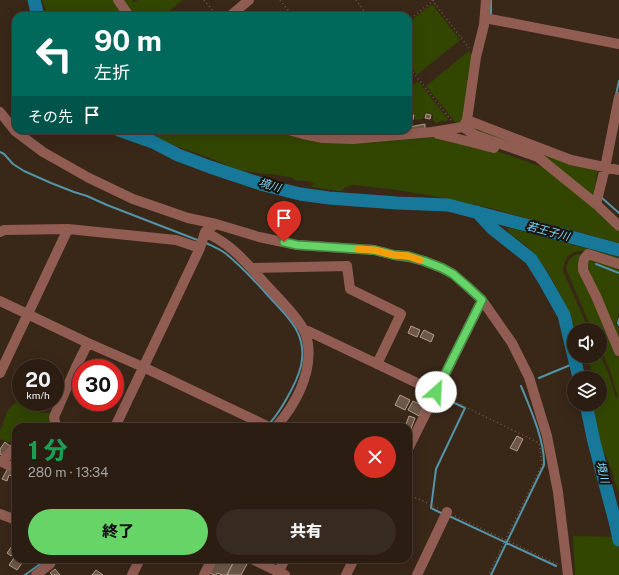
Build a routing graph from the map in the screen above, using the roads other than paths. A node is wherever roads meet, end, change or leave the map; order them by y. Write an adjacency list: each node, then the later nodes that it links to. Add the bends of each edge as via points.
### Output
1 (118, 0): 4 (street)
2 (249, 0): 5 (street)
3 (486, 0): 6 (street)
4 (126, 12)
5 (235, 12)
6 (485, 18): 7 (street); 10 (street)
7 (619, 44)
8 (619, 97): 17 (street)
9 (0, 112): 11 (street)
10 (462, 125): 12 (street); 17 (street, via 571,160); 18 (street, via 474,135 538,157)
11 (12, 127)
12 (432, 132): 16 (street); 18 (street, via 507,152)
13 (19, 134): 21 (street, via 43,152 133,199 188,218)
14 (303, 134): 15 (street, via 353,139)
15 (409, 134)
16 (412, 134)
17 (605, 168): 19 (street); 20 (street)
18 (554, 170): 20 (street)
19 (619, 170)
20 (596, 204): 22 (street)
21 (216, 224): 25 (street); 29 (street, via 297,245 374,250 408,256 453,274)
22 (619, 226)
23 (68, 229): 24 (street); 26 (street, via 176,240); 31 (street)
24 (0, 232)
25 (205, 232): 26 (street); 28 (street, via 233,250)
26 (200, 248): 36 (street)
27 (619, 264): 34 (street, via 588,254 582,264)
28 (252, 268): 32 (street); 35 (street, via 347,266 350,289 401,314)
29 (482, 300): 38 (street); 62 (street, via 512,343 534,392 547,436)
30 (0, 301): 31 (street)
31 (28, 314): 33 (street); 37 (street)
32 (304, 330): 35 (street); 42 (street, via 309,350 307,369 300,390)
33 (88, 343): 36 (street); 39 (street, via 54,417)
34 (619, 351)
35 (377, 364): 38 (street)
36 (143, 367): 40 (street); 41 (street)
37 (0, 373)
38 (436, 392): 43 (street)
39 (55, 423)
40 (117, 423)
41 (261, 423)
42 (279, 423)
43 (412, 441)
44 (12, 450): 45 (street)
45 (1, 462): 46 (street)
46 (12, 467)
47 (447, 512): 61 (street)
48 (0, 514): 49 (street)
49 (12, 518)
50 (51, 563): 57 (street)
51 (138, 563): 58 (street)
52 (210, 563): 59 (street)
53 (259, 563): 56 (street)
54 (284, 563): 56 (street)
55 (352, 563): 60 (street)
56 (280, 574)
57 (36, 575)
58 (132, 575)
59 (204, 575)
60 (346, 575)
61 (417, 575)
62 (568, 575)

